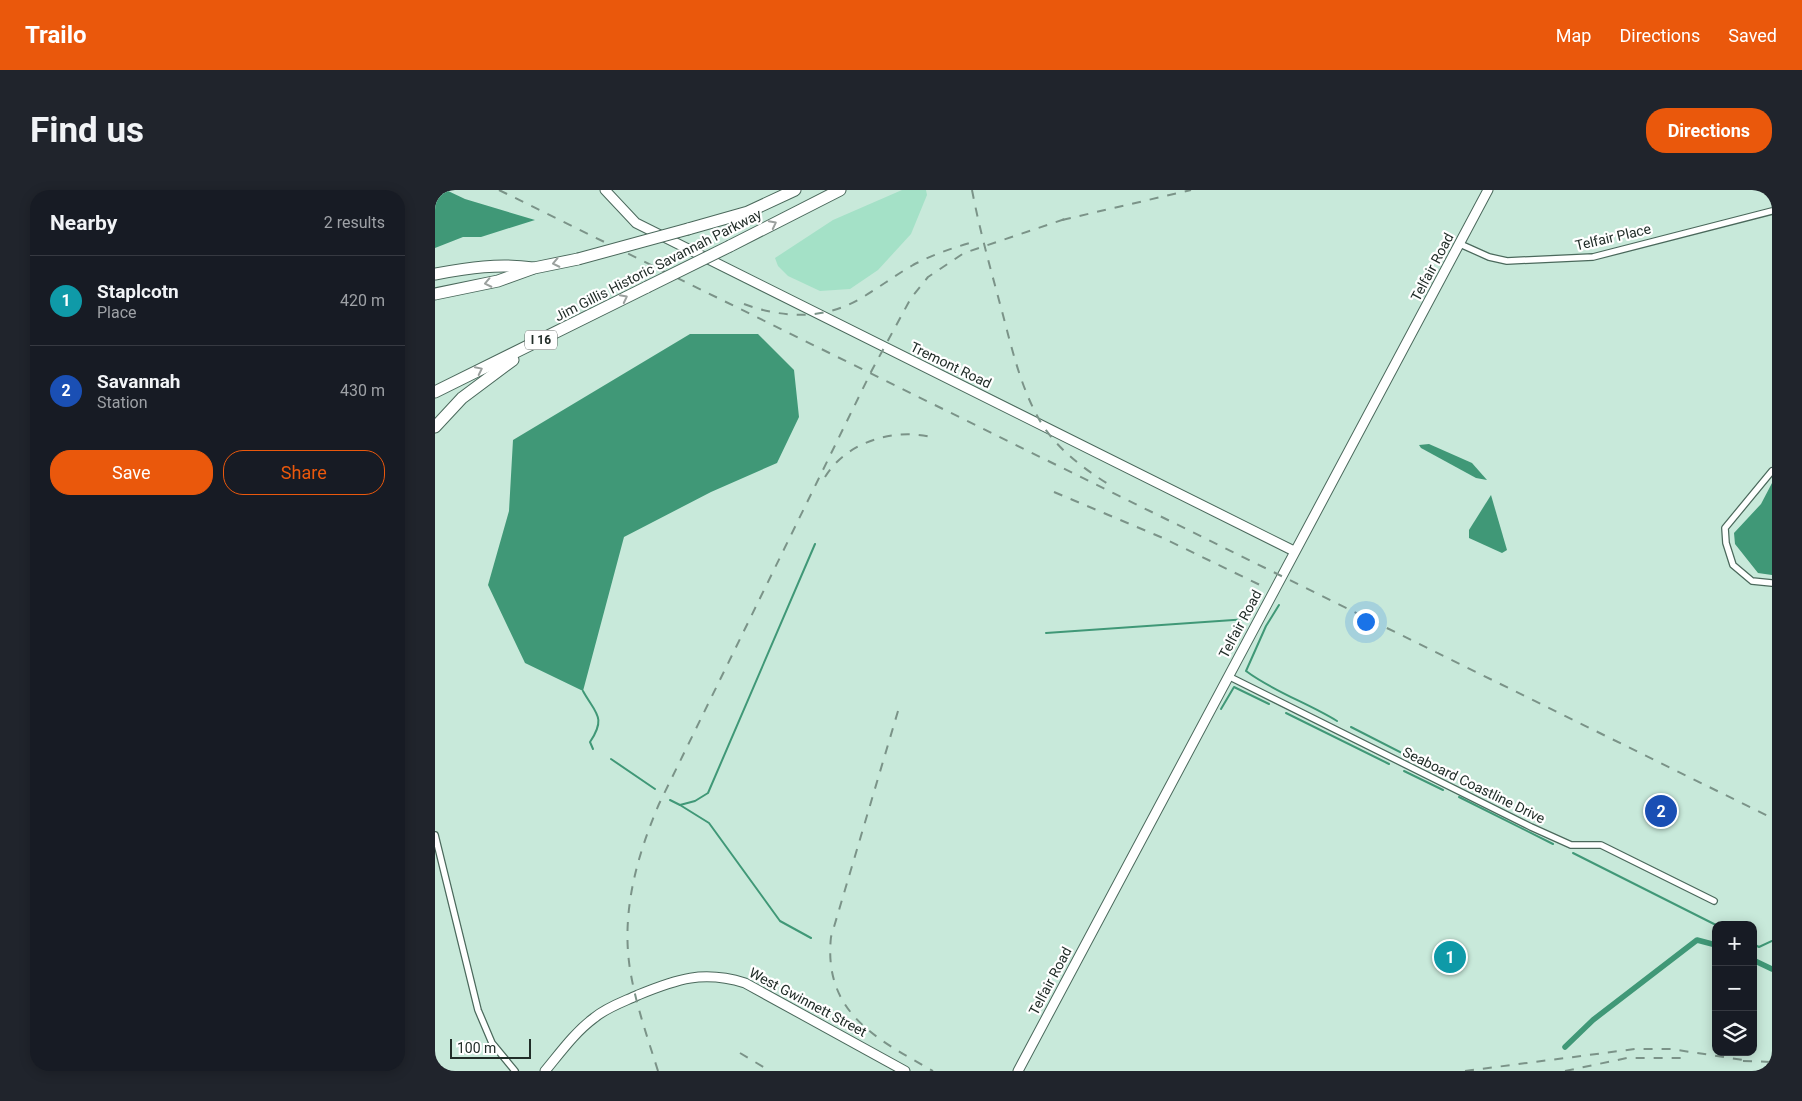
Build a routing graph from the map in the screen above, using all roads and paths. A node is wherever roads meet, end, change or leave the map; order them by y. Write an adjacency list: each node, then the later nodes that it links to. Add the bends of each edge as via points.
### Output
1 (605, 190): 14 (street, Tremont Road, via 636,223)
2 (795, 190): 7 (highway, Jim Gillis Historic Savannah Parkway, one-way to 7, bridge, via 748,212)
3 (840, 190): 10 (highway, Jim Gillis Historic Savannah Parkway / I 16, one-way to 3, bridge)
4 (1488, 190): 6 (street, Telfair Road)
5 (1772, 211): 6 (street, Telfair Place, via 1593,257 1507,261)
6 (1460, 244): 14 (street, Telfair Road)
7 (534, 268): 8 (highway, via 489,265); 9 (highway, Jim Gillis Historic Savannah Parkway, one-way to 9, via 498,281)
8 (435, 274)
9 (435, 294)
10 (554, 333): 11 (highway, Jim Gillis Historic Savannah Parkway / I 16, one-way to 10); 12 (highway, via 462,398)
11 (435, 392)
12 (435, 427)
13 (1772, 471): 15 (street, via 1725,528 1733,565 1752,581)
14 (1294, 551): 16 (street, Telfair Road)
15 (1772, 583)
16 (1228, 676): 18 (street, Seaboard Coastline Drive, via 1531,827 1571,845 1601,845); 22 (street, Telfair Road)
17 (435, 835): 19 (street, via 478,1010 492,1043)
18 (1713, 901)
19 (515, 1071)
20 (545, 1071): 21 (street, West Gwinnett Street, via 582,1028 608,1008 671,981 698,976 724,976 745,983)
21 (905, 1071)
22 (1018, 1071)

